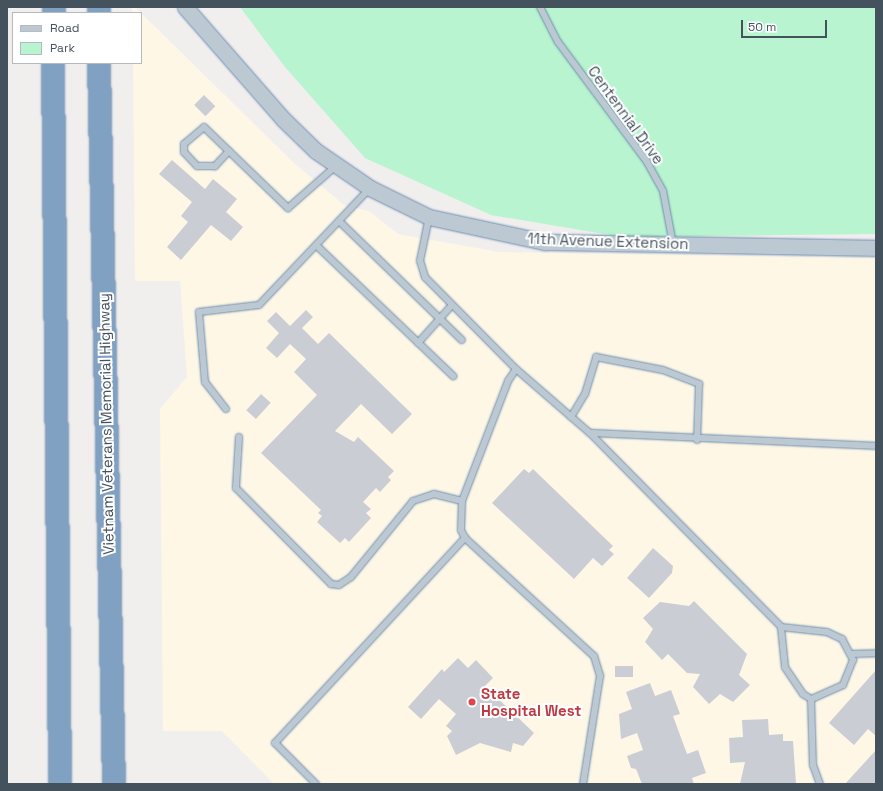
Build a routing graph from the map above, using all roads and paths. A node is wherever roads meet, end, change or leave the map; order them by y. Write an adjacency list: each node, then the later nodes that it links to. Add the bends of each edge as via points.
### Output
1 (185, 7): 6 (street, 11th Avenue Extension, via 283,119)
2 (540, 7): 11 (lane, Centennial Drive, via 558,42 647,162 663,190)
3 (53, 64): 31 (highway)
4 (99, 64): 32 (highway, Vietnam Veterans Memorial Highway)
5 (229, 151): 5 (lane, via 204,127 184,144 184,152 197,166 215,166); 6 (lane, via 288,208)
6 (336, 166): 7 (street, 11th Avenue Extension)
7 (370, 188): 8 (street, 11th Avenue Extension); 9 (lane)
8 (429, 217): 11 (street, 11th Avenue Extension, via 546,242); 13 (lane, via 421,270)
9 (339, 221): 10 (lane); 14 (lane)
10 (316, 245): 16 (lane); 19 (lane, via 258,305 199,312 205,382)
11 (673, 245): 12 (street, 11th Avenue Extension)
12 (876, 248)
13 (452, 306): 14 (lane); 17 (lane)
14 (440, 319): 15 (lane); 16 (lane)
15 (462, 340)
16 (418, 343): 18 (lane)
17 (516, 369): 20 (lane); 25 (lane, via 508,381)
18 (453, 376)
19 (226, 409)
20 (571, 417): 21 (lane); 23 (lane, via 585,394 596,357 663,370 699,384)
21 (590, 433): 23 (lane); 27 (lane)
22 (239, 437): 25 (lane, via 236,488 331,584 339,585 351,577 413,501 434,494)
23 (697, 440): 24 (lane)
24 (876, 446)
25 (462, 501): 26 (lane, via 461,530)
26 (464, 538): 33 (lane, via 275,743); 34 (lane, via 594,656 600,676)
27 (781, 627): 29 (lane, via 827,632 842,640); 30 (lane, via 785,667 792,680)
28 (876, 653): 29 (lane)
29 (851, 654): 30 (lane, via 850,673 843,685)
30 (811, 699): 35 (lane, via 813,765)
31 (60, 784)
32 (114, 784)
33 (316, 784)
34 (583, 784)
35 (820, 784)

